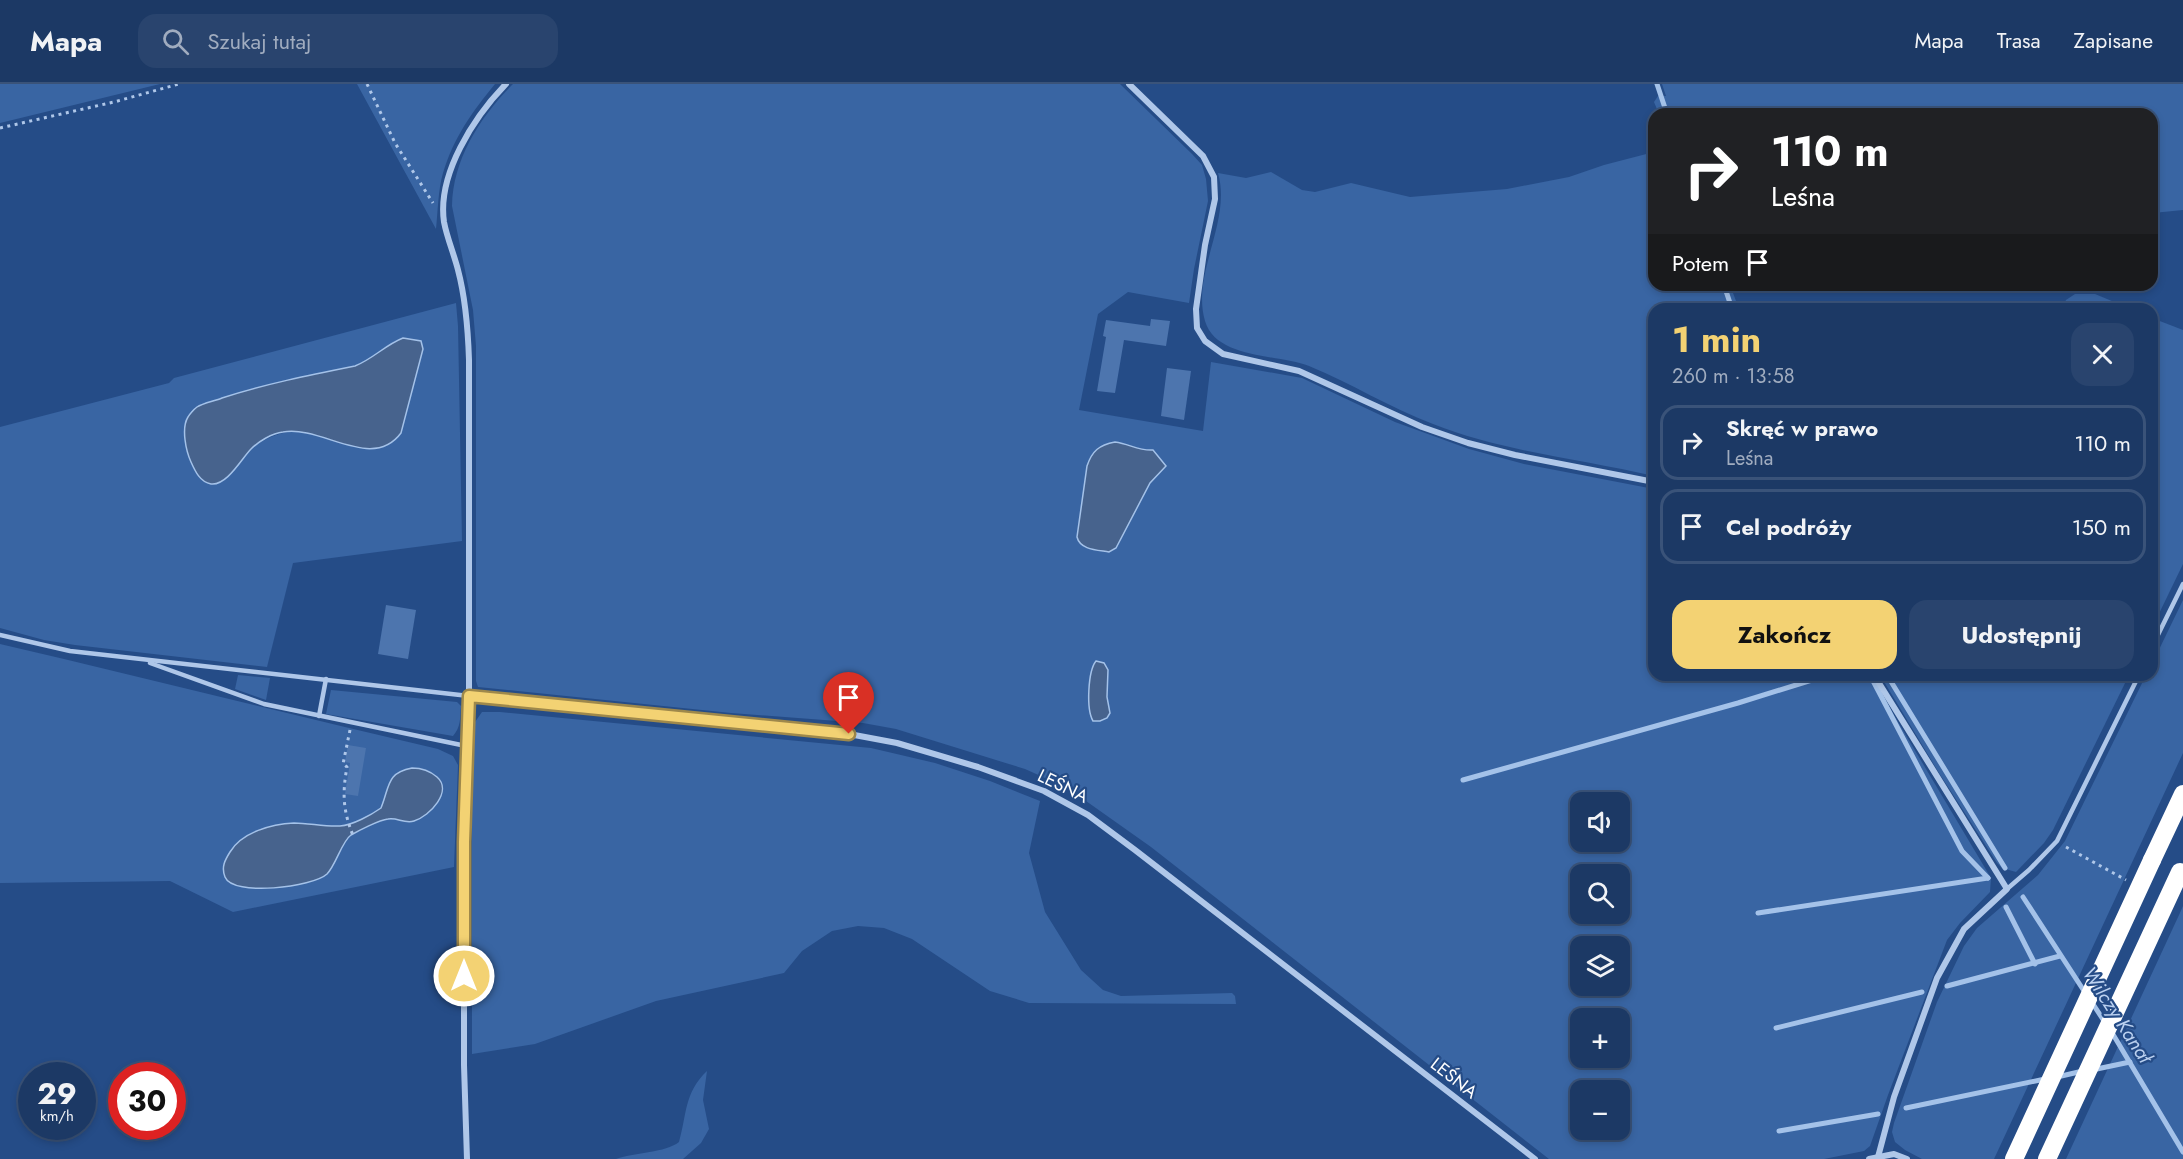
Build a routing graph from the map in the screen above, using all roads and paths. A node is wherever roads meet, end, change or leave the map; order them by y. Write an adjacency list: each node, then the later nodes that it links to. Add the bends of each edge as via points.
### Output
1 (179, 84): 5 (path)
2 (367, 84): 6 (path, via 395,143)
3 (506, 84): 6 (street, via 473,126 453,165 446,188)
4 (1129, 84): 7 (street, via 1203,156 1214,177 1215,199 1196,309 1197,328 1205,341 1223,354 1299,371 1422,427 1468,443)
5 (0, 128)
6 (444, 220): 15 (street, via 464,296 468,329)
7 (1648, 482)
8 (2183, 584): 9 (lane)
9 (2158, 634)
10 (0, 635): 11 (lane, via 70,651)
11 (144, 661): 12 (lane); 16 (lane, via 264,704)
12 (326, 679): 15 (lane); 16 (lane)
13 (1878, 681): 24 (street)
14 (2136, 681): 21 (lane)
15 (469, 696): 18 (street); 27 (street, LEŚNA, via 849,734 897,743 1044,791 1088,815 1135,850)
16 (319, 716): 17 (lane)
17 (351, 724): 18 (lane); 20 (path, via 343,764 347,767 343,792)
18 (466, 746): 26 (street)
19 (2183, 794): 30 (highway, bridge)
20 (354, 838)
21 (2057, 841): 23 (path); 24 (lane)
22 (2181, 868): 31 (highway, bridge)
23 (2133, 884)
24 (2007, 889): 25 (street, via 1964,929 1937,978 1894,1097)
25 (1877, 1158): 28 (street); 29 (street, via 1894,1154)
26 (467, 1159)
27 (1536, 1159)
28 (1869, 1159)
29 (1907, 1159)
30 (2014, 1159)
31 (2047, 1159)

